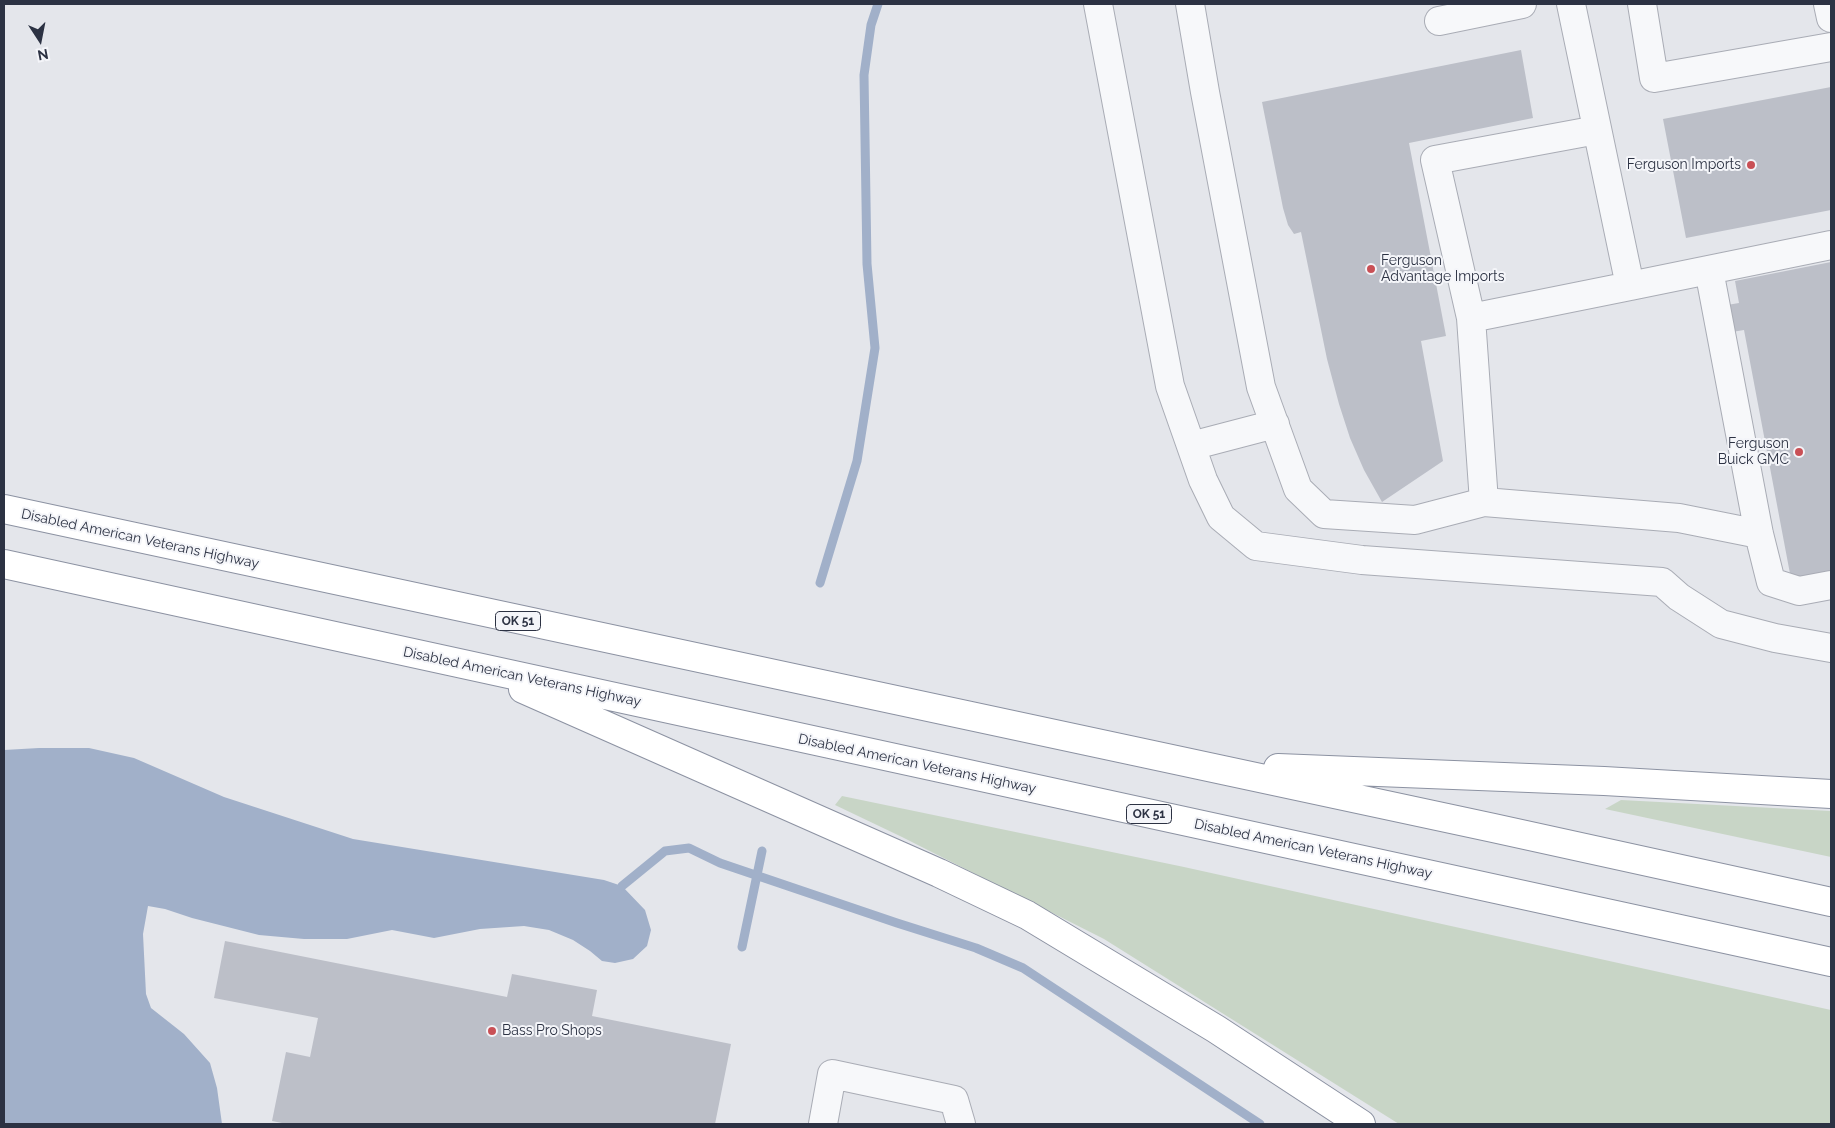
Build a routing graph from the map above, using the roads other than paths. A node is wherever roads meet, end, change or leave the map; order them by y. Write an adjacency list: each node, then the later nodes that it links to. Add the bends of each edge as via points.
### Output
1 (1098, 4): 17 (lane, via 1170,386)
2 (1190, 4): 16 (lane, via 1261,387)
3 (1522, 4): 7 (lane)
4 (1571, 4): 11 (lane)
5 (1642, 4): 10 (lane, via 1654,78)
6 (1828, 4): 8 (lane)
7 (1493, 6): 9 (lane)
8 (1831, 18)
9 (1439, 21)
10 (1831, 47)
11 (1597, 130): 14 (lane); 15 (lane, via 1435,160)
12 (1831, 245): 13 (lane)
13 (1709, 270): 14 (lane); 20 (lane)
14 (1630, 286): 15 (lane)
15 (1470, 318): 18 (lane)
16 (1274, 424): 17 (lane); 18 (lane, via 1298,489 1324,514 1415,520)
17 (1191, 446): 23 (lane, via 1220,517 1256,546 1362,560 1662,582 1721,624)
18 (1484, 502): 20 (lane, via 1679,518)
19 (4, 509): 25 (highway, Disabled American Veterans Highway / OK 51)
20 (1759, 534): 22 (lane, via 1771,582 1799,591)
21 (4, 564): 24 (highway, Disabled American Veterans Highway / OK 51)
22 (1831, 585)
23 (1831, 648)
24 (468, 665): 28 (highway, Disabled American Veterans Highway / OK 51); 31 (highway, via 939,872 1027,915 1216,1028)
25 (1203, 766): 26 (highway, via 1604,780); 27 (highway, Disabled American Veterans Highway / OK 51)
26 (1831, 794)
27 (1831, 902)
28 (1831, 962)
29 (823, 1124): 30 (lane, via 832,1074 954,1100)
30 (961, 1124)
31 (1361, 1124)

